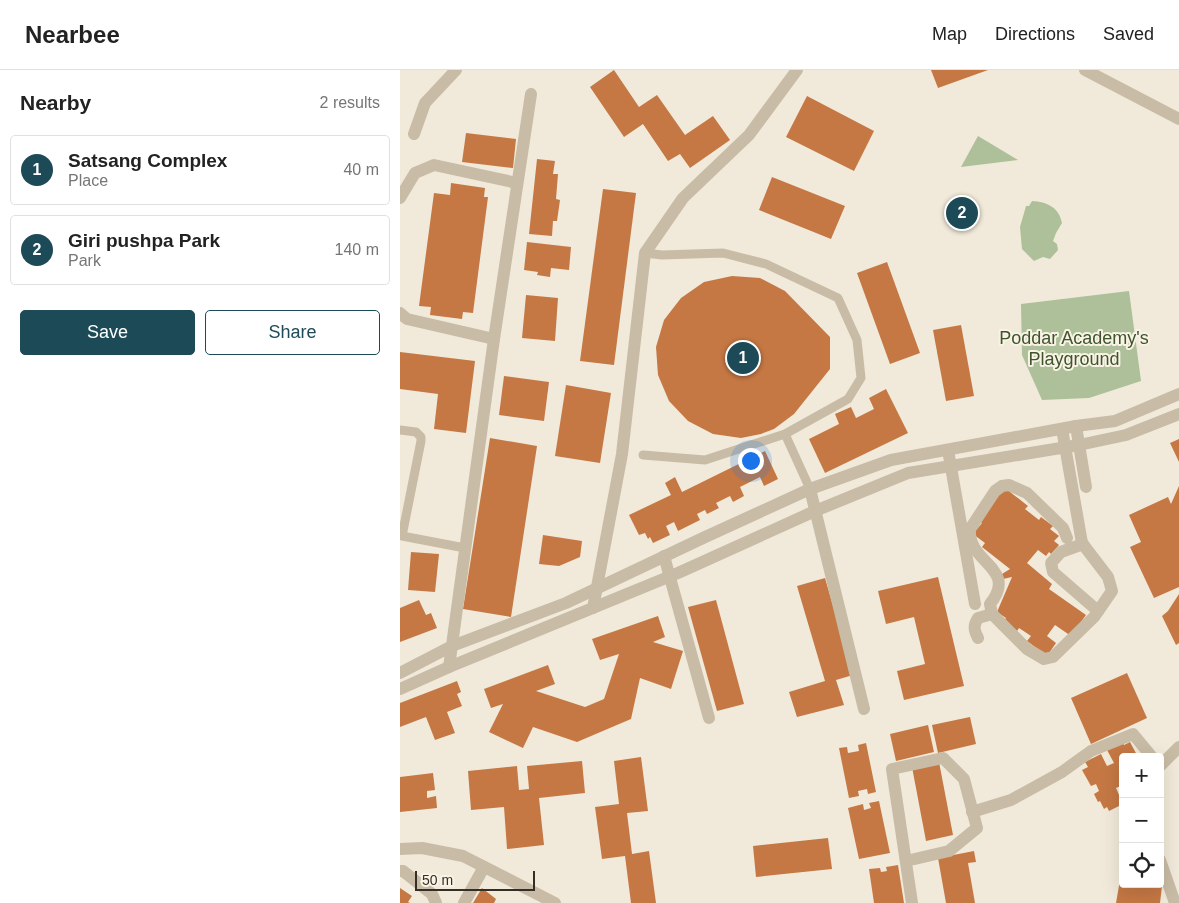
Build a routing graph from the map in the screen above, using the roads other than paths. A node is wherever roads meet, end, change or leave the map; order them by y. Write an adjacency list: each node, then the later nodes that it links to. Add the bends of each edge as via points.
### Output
1 (456, 70): 6 (street, via 425,103)
2 (797, 70): 9 (street, via 748,135 683,198)
3 (1085, 70): 5 (street)
4 (531, 94): 7 (street)
5 (1179, 119)
6 (414, 134)
7 (517, 183): 8 (street, via 434,165 415,173); 11 (street)
8 (400, 198)
9 (645, 253): 17 (lane, via 662,256 723,252 766,264 838,298 857,340 861,378 848,399); 32 (street, via 622,454)
10 (400, 313): 11 (street, via 407,318)
11 (494, 339): 29 (street)
12 (1179, 394): 14 (street, via 1115,421)
13 (1179, 414): 18 (street, via 1126,435)
14 (1076, 426): 15 (street); 18 (street)
15 (1062, 428): 19 (street); 20 (street)
16 (400, 430): 27 (lane, via 416,432 421,441)
17 (786, 434): 21 (lane, via 705,460); 24 (lane)
18 (1079, 445): 19 (street); 23 (street)
19 (1065, 446): 22 (street); 28 (street)
20 (948, 450): 22 (street); 24 (street, via 891,460)
21 (642, 455)
22 (951, 467): 25 (street, via 908,473); 33 (street)
23 (1086, 487)
24 (810, 489): 25 (street); 30 (street)
25 (815, 511): 31 (street); 42 (street)
26 (1068, 538): 36 (street, via 1063,528 1027,493 1009,484 994,491 970,529 969,536 976,553 996,573 1000,587 990,604)
27 (401, 540): 29 (lane)
28 (1083, 544): 35 (street, via 1108,577 1112,590); 35 (street, via 1061,552 1051,564 1053,572)
29 (465, 548): 38 (street)
30 (664, 556): 31 (street); 32 (street)
31 (670, 576): 34 (street); 43 (street)
32 (596, 588): 34 (street); 38 (street, via 566,603)
33 (975, 604)
34 (593, 608): 39 (street)
35 (1098, 611): 36 (street, via 1053,657 1044,659 1027,648)
36 (992, 614): 37 (street, via 978,618 975,623)
37 (978, 638)
38 (452, 646): 39 (street); 40 (street)
39 (449, 667): 41 (street)
40 (400, 673)
41 (400, 689)
42 (864, 709)
43 (710, 718)
44 (1179, 747): 46 (street)
45 (1149, 753): 47 (street, via 1133,734 1091,751 1062,772 1011,800)
46 (1164, 762)
47 (972, 812): 49 (street, via 977,828 949,851); 49 (street, via 964,779 943,758 892,769)
48 (400, 849): 50 (street, via 422,848 455,854)
49 (906, 861): 56 (street)
50 (484, 867): 54 (street); 55 (street)
51 (400, 871): 53 (street, via 432,894)
52 (1164, 871): 57 (street)
53 (436, 903)
54 (464, 903)
55 (554, 903)
56 (912, 903)
57 (1175, 903)

